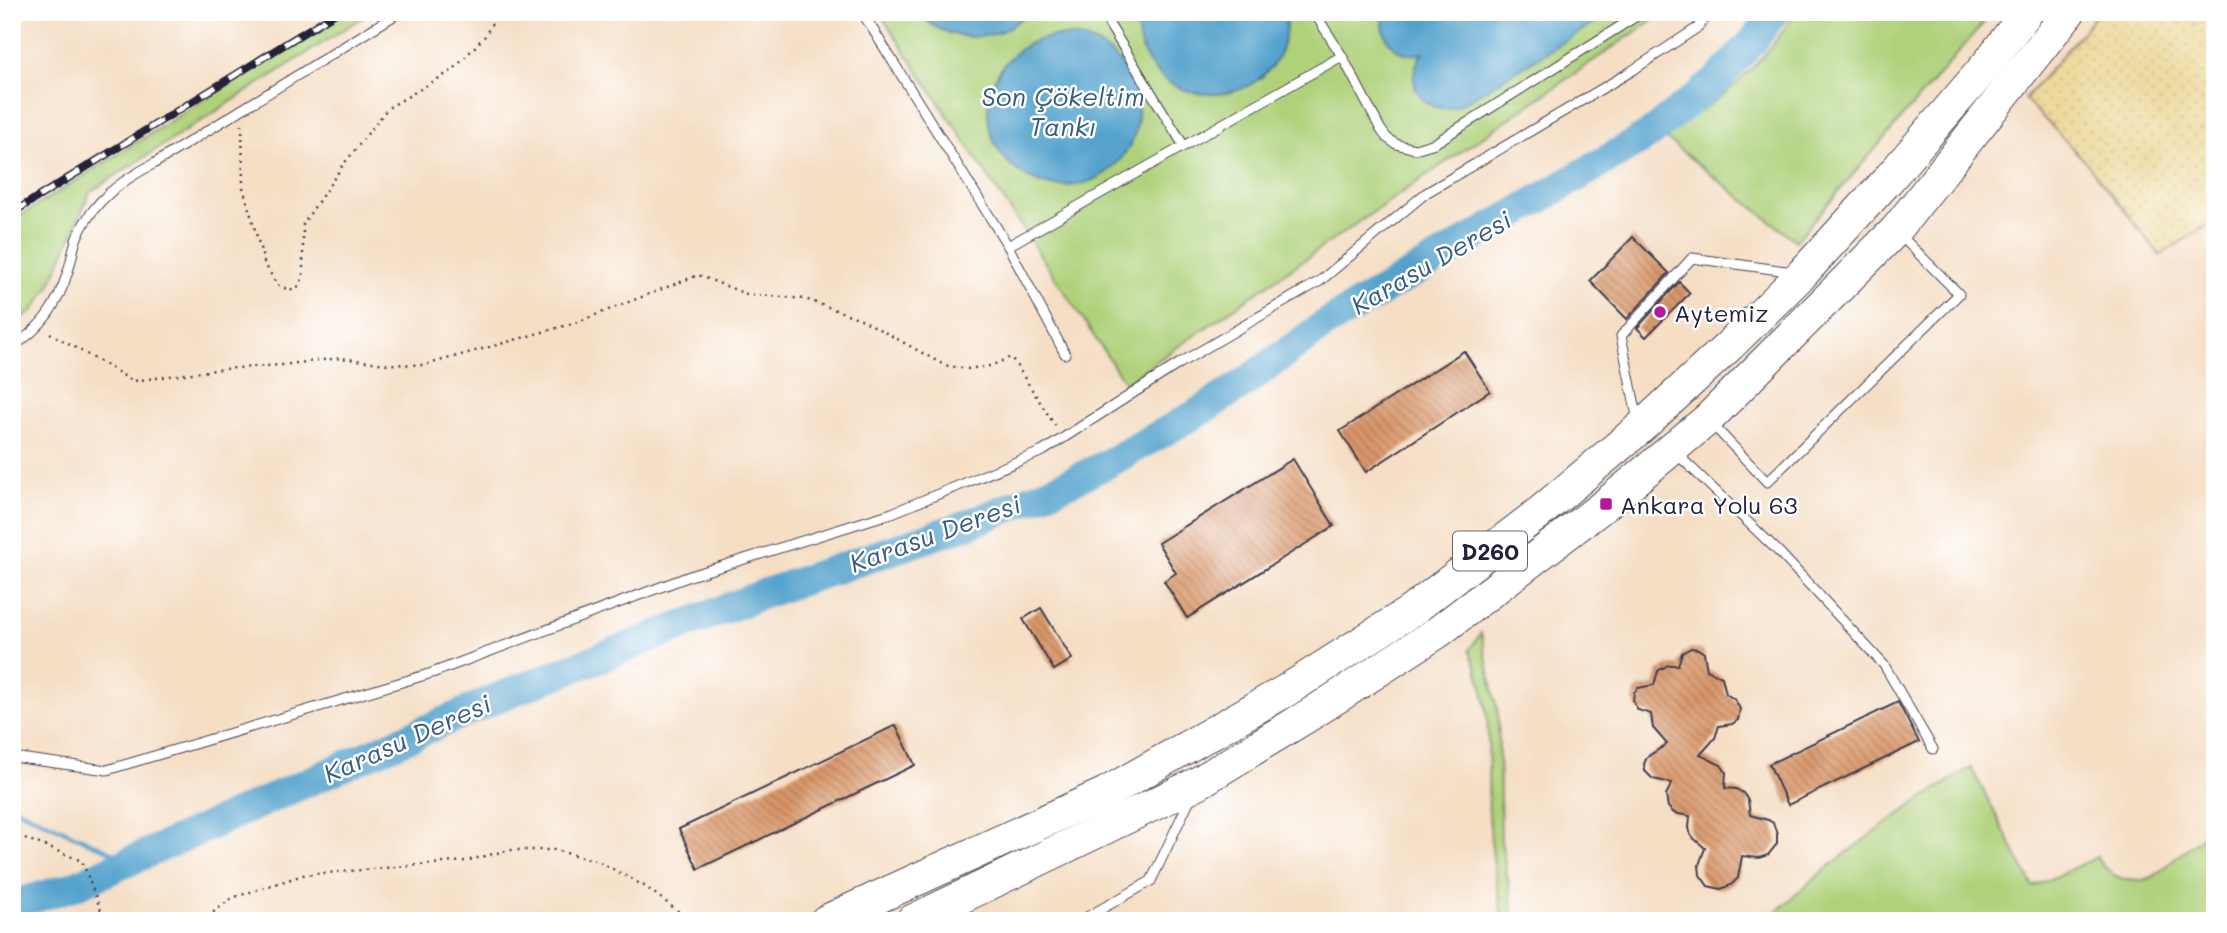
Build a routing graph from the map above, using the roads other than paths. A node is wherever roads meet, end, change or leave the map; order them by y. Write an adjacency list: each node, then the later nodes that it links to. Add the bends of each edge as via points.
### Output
1 (400, 12): 15 (lane, via 123,180 96,205 78,236 58,301 39,327)
2 (862, 12): 13 (lane)
3 (1314, 12): 9 (lane)
4 (1643, 12): 9 (lane, via 1426,147 1405,148 1387,138)
5 (1711, 12): 21 (lane, via 1697,28 1630,72 1426,193 1320,281 1180,363 1043,452 892,513 690,576 406,681 107,770)
6 (2069, 12): 10 (highway, D260)
7 (1109, 24): 11 (lane)
8 (2018, 24): 10 (highway, via 2005,48 2006,56 2010,62); 14 (highway, D260, via 1887,181)
9 (1342, 56): 11 (lane)
10 (2032, 59): 12 (highway, D260)
11 (1184, 146): 13 (lane)
12 (1896, 230): 17 (highway, D260); 17 (lane, via 1959,294 1766,482)
13 (1008, 246): 16 (lane)
14 (1802, 274): 18 (highway, D260); 18 (lane, via 1692,258 1621,336)
15 (12, 347)
16 (1065, 354)
17 (1708, 419): 19 (highway, D260)
18 (1640, 428): 23 (highway, D260, via 1411,611 1287,690 1106,793)
19 (1673, 450): 20 (lane, via 1779,552 1884,665); 22 (highway, D260, via 1438,632)
20 (1933, 749)
21 (12, 757)
22 (1198, 783): 24 (highway, D260); 25 (lane, via 1151,881)
23 (826, 921)
24 (912, 921)
25 (1080, 921)

